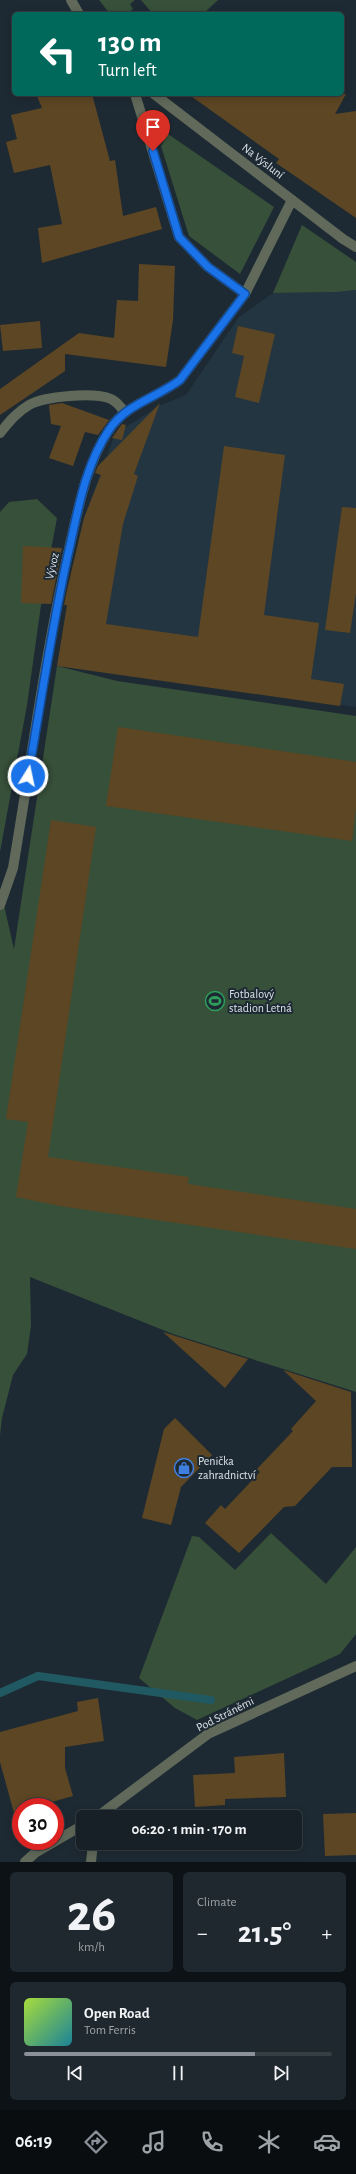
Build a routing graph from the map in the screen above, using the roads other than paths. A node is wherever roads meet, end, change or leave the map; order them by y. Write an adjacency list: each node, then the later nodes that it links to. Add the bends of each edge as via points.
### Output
1 (71, 0): 2 (street)
2 (78, 12)
3 (136, 96): 7 (street, via 179,237 208,267)
4 (157, 96): 5 (street, Na Výsluní)
5 (292, 200): 6 (street, Na Výsluní); 7 (street, Vývoz)
6 (356, 247)
7 (245, 294): 8 (street, Vývoz, via 180,380 166,391)
8 (124, 412): 9 (street, via 108,398 64,396 46,399 30,405 14,416); 10 (street, Vývoz, via 109,429 96,453 76,520 59,592 13,868)
9 (0, 433)
10 (0, 905)
11 (356, 1666): 12 (street, Pod Stráněmi, via 208,1734)
12 (106, 1810)
13 (76, 1829): 15 (street, via 35,1853)
14 (92, 1850): 16 (street)
15 (25, 1862)
16 (91, 1862)

